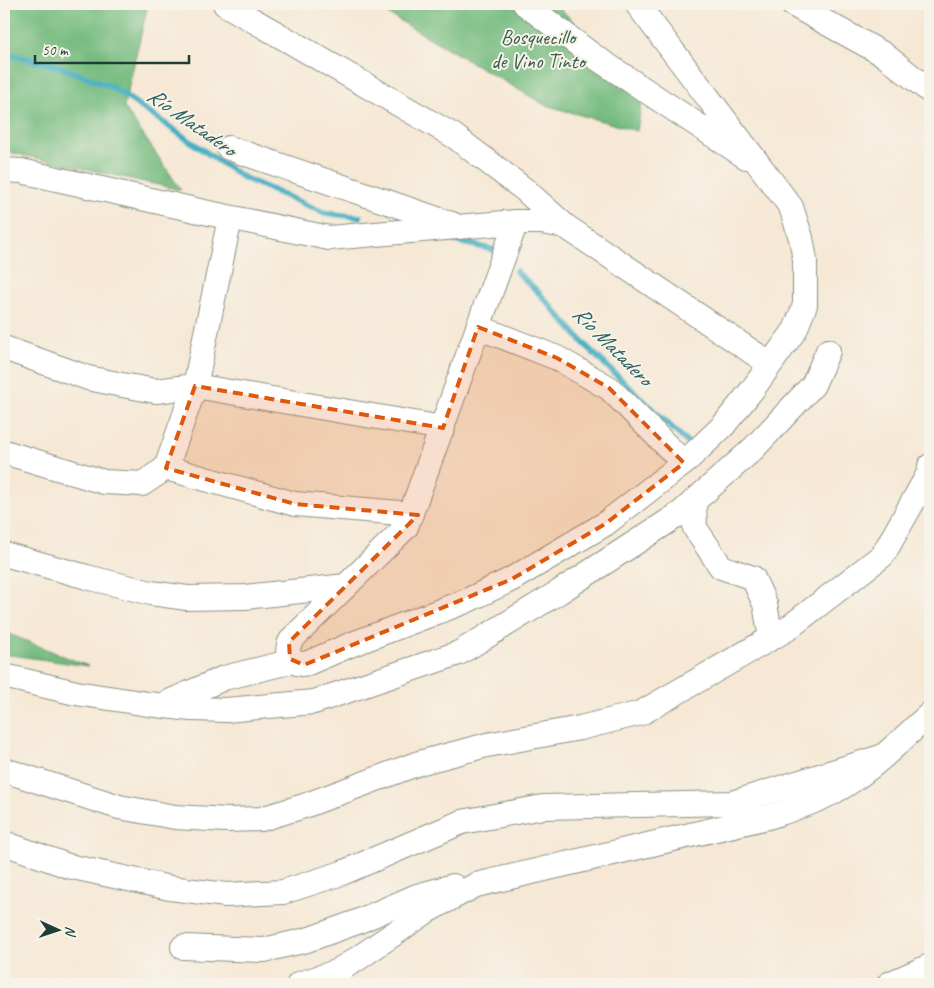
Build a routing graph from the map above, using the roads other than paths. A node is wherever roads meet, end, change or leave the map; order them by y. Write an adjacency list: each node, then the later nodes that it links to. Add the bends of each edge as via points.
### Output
1 (224, 4): 12 (street, via 454,136 525,190)
2 (525, 4): 8 (street, via 592,55)
3 (637, 4): 8 (street)
4 (792, 4): 5 (street, via 883,54)
5 (928, 90): 6 (street)
6 (930, 111)
7 (229, 148): 13 (street)
8 (762, 168): 17 (street, via 791,207 801,238 806,284 805,305 794,330)
9 (4, 170): 10 (street, via 21,171)
10 (230, 218): 13 (street, via 329,238); 18 (street)
11 (516, 222): 12 (street); 13 (street); 14 (street)
12 (565, 226): 17 (street)
13 (460, 227)
14 (478, 327): 19 (street); 21 (street, via 557,358 609,388)
15 (4, 348): 18 (street, via 88,378 122,386 156,391)
16 (828, 351): 24 (street, via 813,385 753,449)
17 (770, 364): 21 (street, via 723,426)
18 (194, 386): 19 (street); 23 (street)
19 (443, 428): 25 (street)
20 (4, 452): 23 (street, via 104,482 142,484)
21 (684, 463): 29 (street, via 605,524 512,579 466,601 304,665)
22 (930, 466): 28 (street, via 883,555)
23 (166, 468): 25 (street, via 295,504)
24 (694, 501): 28 (street, via 695,528 721,567 753,578 765,604); 31 (street, via 681,513 559,592 459,653 314,702 226,710)
25 (411, 514): 27 (street, via 406,527)
26 (4, 554): 27 (street, via 87,578 188,598 245,597)
27 (346, 586): 29 (street, via 289,642 288,654)
28 (771, 638): 34 (street, via 641,713 487,745 419,763 261,819 175,817 119,807)
29 (293, 661): 31 (street, via 224,678)
30 (4, 676): 31 (street, via 76,693)
31 (161, 706)
32 (930, 714): 33 (street)
33 (882, 757): 35 (street, via 732,803 543,807 462,822 342,873 283,892 226,895 170,888 68,866); 36 (street, via 850,782 800,807)
34 (4, 770)
35 (4, 842)
36 (476, 885): 37 (street, via 450,886 417,896 357,922 264,950); 39 (street, via 427,911 336,972)
37 (183, 947)
38 (930, 966): 40 (street)
39 (299, 984)
40 (889, 984)

